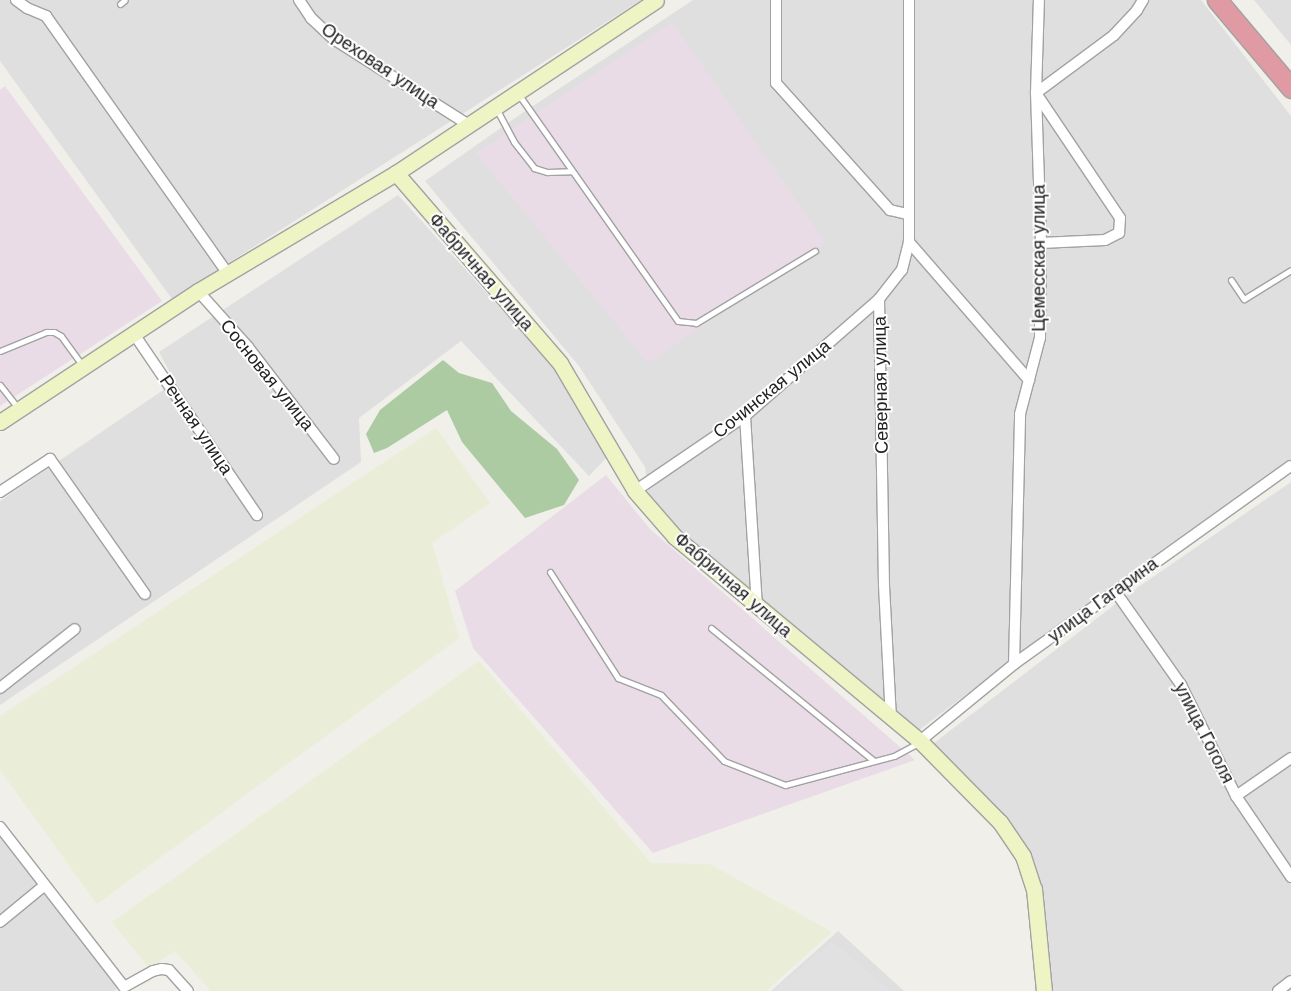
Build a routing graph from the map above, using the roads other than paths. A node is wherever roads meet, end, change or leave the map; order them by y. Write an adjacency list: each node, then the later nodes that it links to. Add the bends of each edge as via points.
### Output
1 (16, 0): 21 (street, via 46,16)
2 (299, 0): 13 (street, Ореховая улица, via 311,18 335,40)
3 (656, 0): 10 (street)
4 (776, 0): 16 (street, via 776,82 890,210)
5 (909, 0): 16 (street, Северная улица)
6 (1039, 0): 11 (street, Цемесская улица)
7 (1143, 0): 11 (street, via 1114,35)
8 (1217, 0): 9 (highway)
9 (1291, 88)
10 (517, 92): 12 (street); 14 (lane)
11 (1036, 93): 18 (street, Цемесская улица); 18 (street, via 1120,218 1119,232 1105,240)
12 (495, 107): 13 (street); 14 (lane, via 514,142 534,168 547,172)
13 (469, 125): 15 (street)
14 (572, 171): 19 (lane, via 678,320 696,323)
15 (396, 173): 21 (street); 35 (street, Фабричная улица, via 560,363)
16 (908, 214): 17 (street, Северная улица)
17 (909, 242): 24 (street, Северная улица, via 902,270); 28 (street)
18 (1041, 242): 28 (street, Цемесская улица, via 1040,338)
19 (815, 251)
20 (1291, 270): 22 (lane, via 1244,299)
21 (228, 274): 23 (street)
22 (1231, 280)
23 (198, 292): 25 (street); 33 (street, Сосновая улица, via 248,347)
24 (879, 299): 31 (street, Сочинская улица); 46 (street, Северная улица, via 884,585)
25 (134, 334): 27 (street); 37 (street, Речная улица)
26 (0, 351): 27 (lane, via 46,332 54,332 61,336)
27 (84, 367): 30 (street)
28 (1029, 380): 44 (street, Цемесская улица, via 1020,414)
29 (0, 385): 30 (lane)
30 (18, 410): 32 (street)
31 (745, 416): 35 (street, Сочинская улица); 41 (street)
32 (0, 422)
33 (334, 459)
34 (1291, 466): 39 (street, улица Гагарина)
35 (635, 491): 41 (street, Фабричная улица, via 675,537)
36 (0, 492): 40 (street, via 50,459)
37 (257, 515)
38 (550, 572): 49 (lane, via 618,678 661,695 724,761 785,785)
39 (1115, 591): 44 (street, улица Гагарина); 50 (street, улица Гоголя, via 1180,684)
40 (145, 594)
41 (757, 606): 46 (street, Фабричная улица)
42 (711, 628): 49 (lane)
43 (75, 629): 45 (street)
44 (1014, 664): 47 (street, улица Гагарина)
45 (0, 688)
46 (891, 718): 47 (street, Фабричная улица)
47 (920, 741): 49 (lane, via 894,756); 58 (street, Фабричная улица, via 1000,822 1022,856 1034,889)
48 (1291, 758): 50 (street)
49 (874, 761)
50 (1236, 796): 52 (street, улица Гоголя)
51 (0, 827): 53 (street)
52 (1291, 877)
53 (45, 885): 54 (street); 56 (street)
54 (0, 922)
55 (1291, 981): 59 (street)
56 (121, 989): 57 (street, via 162,969 168,970)
57 (188, 991)
58 (1044, 991)
59 (1278, 991)

